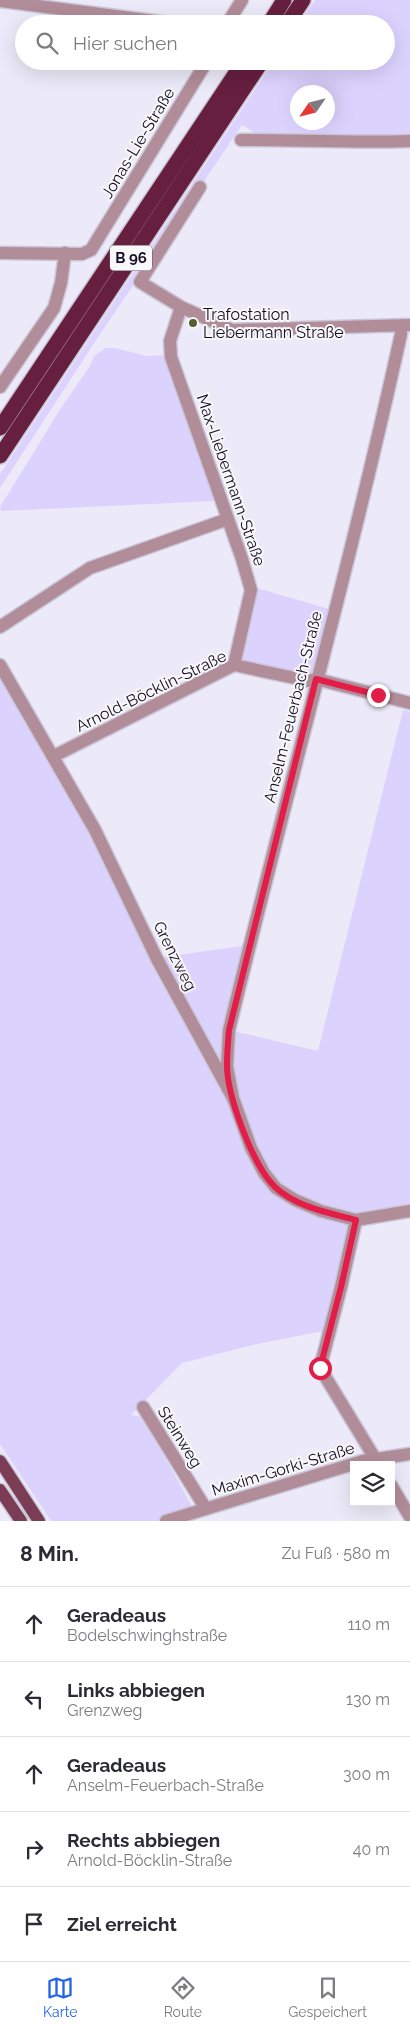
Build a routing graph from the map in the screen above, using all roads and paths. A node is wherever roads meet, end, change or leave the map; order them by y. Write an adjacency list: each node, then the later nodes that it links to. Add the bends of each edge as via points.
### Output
1 (242, 0): 6 (street)
2 (284, 0): 7 (highway)
3 (303, 0): 8 (highway)
4 (0, 1): 5 (street)
5 (108, 15)
6 (233, 15)
7 (275, 15)
8 (293, 15)
9 (202, 70): 16 (street, Jonas-Lie-Straße, via 98,242 82,254)
10 (238, 70): 20 (highway, B 96)
11 (256, 70): 21 (highway, B 96)
12 (241, 140): 13 (street)
13 (410, 141)
14 (200, 187): 17 (street, via 140,282)
15 (0, 253): 16 (street)
16 (65, 254): 19 (street, via 54,308)
17 (181, 307): 18 (street, via 232,330); 22 (street, Max-Liebermann-Straße, via 170,341 171,357)
18 (405, 325): 26 (street, Anselm-Feuerbach-Straße)
19 (0, 387)
20 (0, 428)
21 (0, 456)
22 (228, 519): 23 (street, via 90,568); 25 (street, Max-Liebermann-Straße, via 250,590)
23 (0, 627)
24 (0, 665): 28 (street, Grenzweg)
25 (234, 665): 26 (street, Arnold-Böcklin-Straße, via 309,682); 28 (street, Arnold-Böcklin-Straße)
26 (316, 679): 27 (street, Arnold-Böcklin-Straße); 29 (street, Anselm-Feuerbach-Straße, via 229,1030 227,1066)
27 (410, 703)
28 (54, 756): 29 (street, Grenzweg, via 95,830 157,959)
29 (233, 1098): 31 (street, Grenzweg, via 251,1148 276,1188 321,1211)
30 (410, 1212): 31 (street)
31 (356, 1220): 35 (street, via 320,1368)
32 (143, 1408): 40 (street, Steinweg)
33 (410, 1454): 36 (street, Maxim-Gorki-Straße)
34 (0, 1461): 43 (main road)
35 (376, 1461)
36 (381, 1461)
37 (350, 1465): 40 (street, Maxim-Gorki-Straße)
38 (0, 1490): 42 (main road)
39 (395, 1493): 41 (street)
40 (200, 1514): 44 (street, Maxim-Gorki-Straße)
41 (410, 1517)
42 (21, 1521)
43 (39, 1521)
44 (166, 1521)

